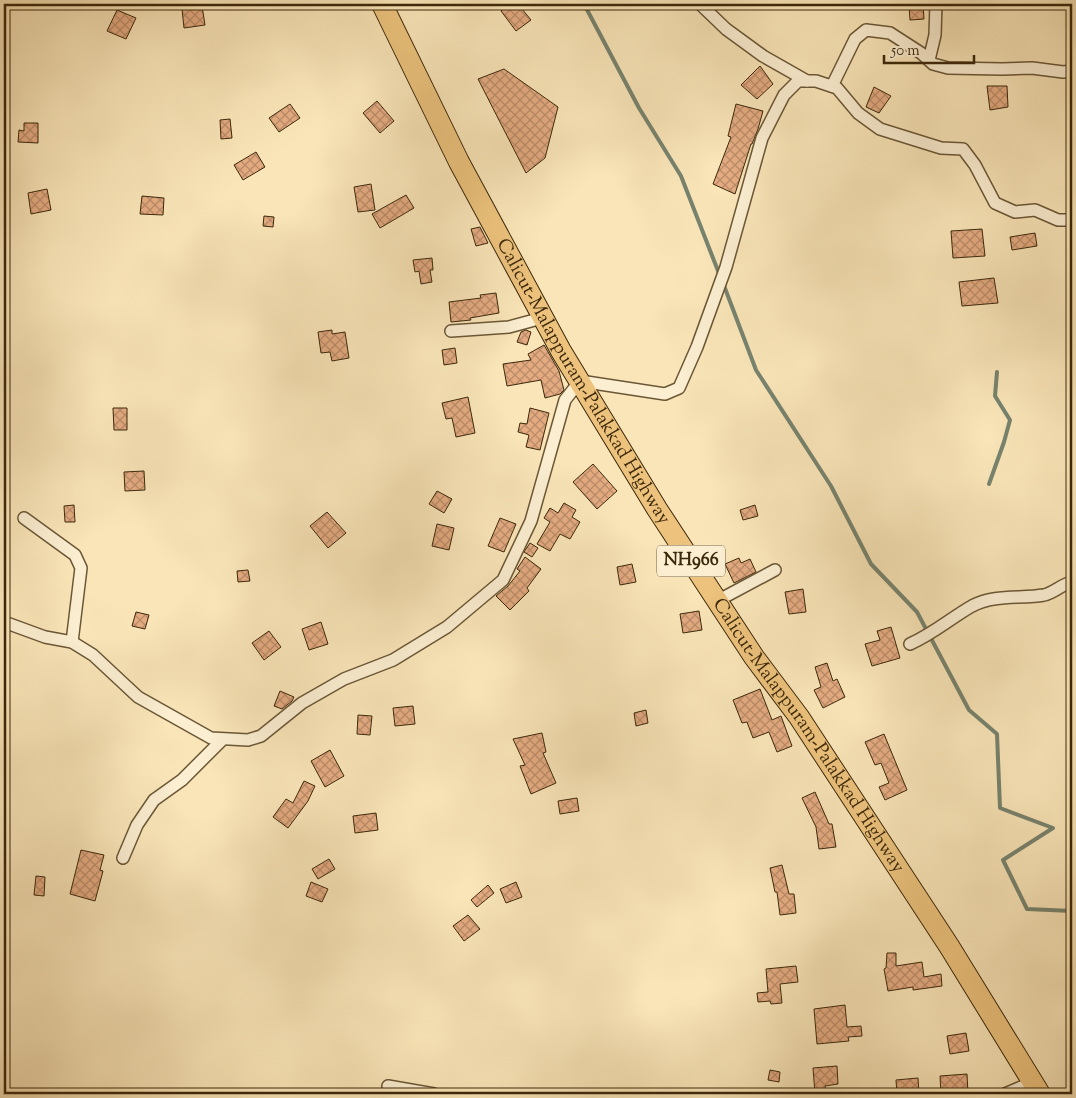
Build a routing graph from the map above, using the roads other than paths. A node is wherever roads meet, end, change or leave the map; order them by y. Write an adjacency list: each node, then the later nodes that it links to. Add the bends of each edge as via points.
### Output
1 (382, 4): 9 (highway, Calicut-Malappuram-Palakkad Highway / NH966, via 459,162)
2 (700, 4): 6 (street, via 763,56)
3 (936, 4): 4 (street, via 935,35)
4 (929, 60): 5 (street, via 948,68); 7 (street, via 890,33 866,30 855,38)
5 (1072, 71)
6 (807, 81): 7 (street); 11 (street, via 798,81 784,95 762,138 726,268 679,388 664,394)
7 (832, 86): 8 (street, via 858,113 880,129 941,148 963,149 996,203 1015,212 1035,210 1058,220)
8 (1072, 220)
9 (542, 318): 10 (street, via 509,327); 11 (highway, Calicut-Malappuram-Palakkad Highway / NH966)
10 (451, 331)
11 (580, 381): 15 (highway, Calicut-Malappuram-Palakkad Highway / NH966); 19 (street, via 565,400 531,521 503,580 447,627 393,660 344,678 302,703 261,736 248,740)
12 (24, 518): 17 (street, via 75,555 81,568)
13 (775, 570): 15 (street)
14 (1072, 582): 18 (street, via 1047,594 991,598 972,606)
15 (717, 601): 22 (highway, Calicut-Malappuram-Palakkad Highway / NH966, via 799,717 949,946)
16 (4, 622): 17 (street, via 45,637)
17 (72, 642): 19 (street, via 92,655 138,697 211,738)
18 (915, 642)
19 (222, 740): 20 (street, via 182,780 154,800 137,825)
20 (124, 858)
21 (388, 1086): 23 (street)
22 (1037, 1088): 24 (street)
23 (434, 1094)
24 (1005, 1094)

